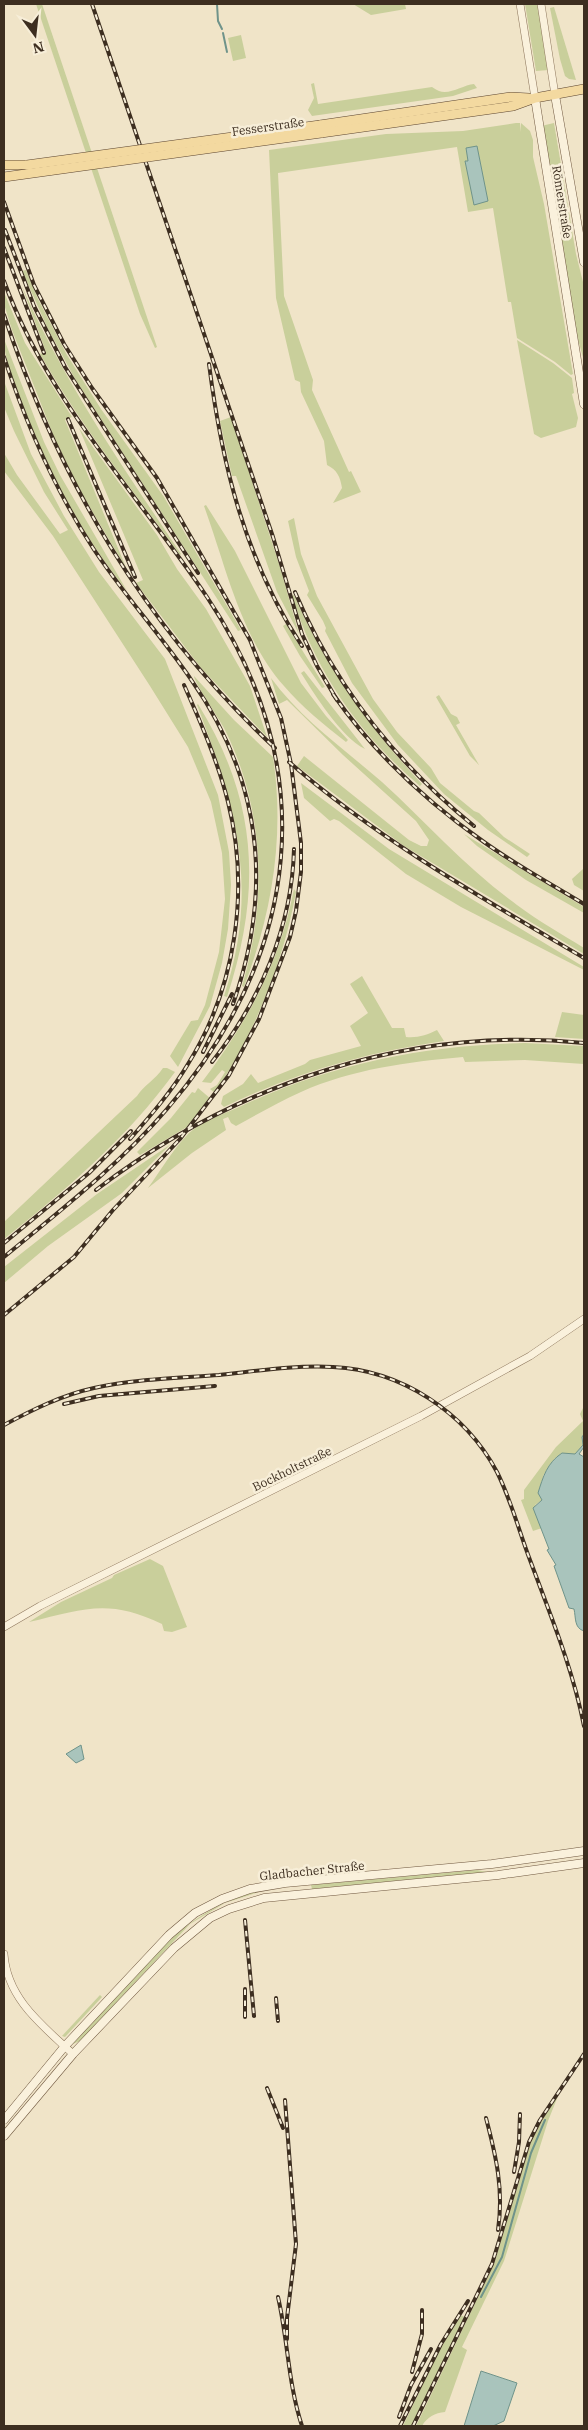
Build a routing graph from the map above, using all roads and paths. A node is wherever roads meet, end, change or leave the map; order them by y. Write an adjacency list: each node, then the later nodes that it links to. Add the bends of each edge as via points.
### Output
1 (520, 4): 5 (street, Römerstraße)
2 (541, 4): 4 (street, Römerstraße)
3 (584, 89): 4 (main road, Fesserstraße)
4 (555, 95): 5 (main road, Fesserstraße); 11 (main road, Römerstraße)
5 (535, 98): 6 (main road, Fesserstraße, via 513,106); 12 (main road, Römerstraße)
6 (320, 129): 8 (main road, Fesserstraße, bridge); 10 (main road, Fesserstraße, bridge)
7 (4, 165): 8 (main road, Fesserstraße)
8 (27, 166): 9 (main road, Fesserstraße)
9 (4, 169)
10 (4, 177)
11 (584, 262)
12 (584, 404)
13 (584, 1319): 14 (street, Bockholtstraße, via 530,1356 422,1416 40,1606)
14 (4, 1627)
15 (584, 1851): 17 (main road, Gladbacher Straße)
16 (584, 1863): 18 (main road, Gladbacher Straße)
17 (492, 1864): 18 (main road); 20 (main road, Gladbacher Straße, via 285,1883 250,1889 222,1899 195,1914 169,1935)
18 (498, 1875): 21 (main road, Gladbacher Straße, via 268,1898 229,1909 191,1932)
19 (4, 1954): 20 (street, via 10,1983 20,2001)
20 (64, 2046): 21 (street); 22 (main road, Gladbacher Straße)
21 (73, 2054): 23 (main road, Gladbacher Straße)
22 (4, 2120)
23 (4, 2136)

